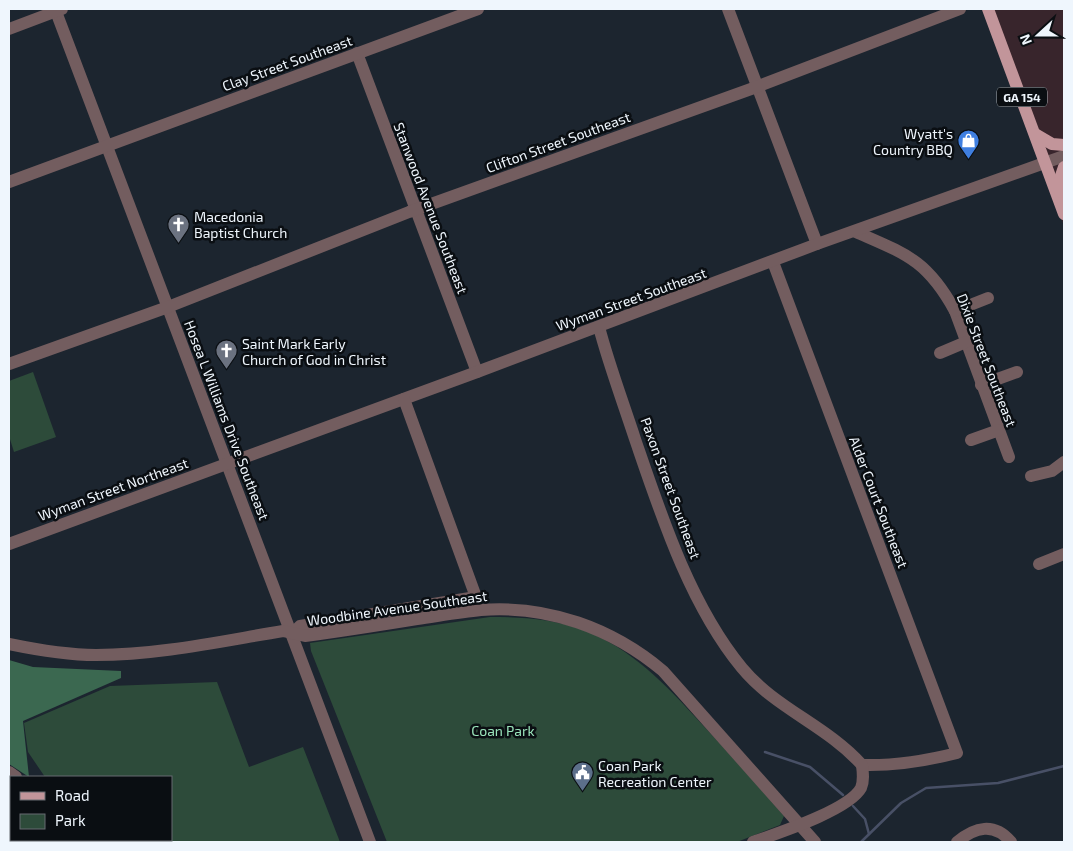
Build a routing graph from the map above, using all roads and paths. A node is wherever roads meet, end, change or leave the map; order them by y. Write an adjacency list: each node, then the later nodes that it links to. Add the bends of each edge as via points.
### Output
1 (478, 9): 7 (street, Clay Street Southeast)
2 (728, 9): 8 (street)
3 (960, 9): 8 (street, Clifton Street Southeast)
4 (988, 9): 9 (main road, GA 154)
5 (58, 10): 6 (street); 10 (street, Hosea L Williams Drive Southeast)
6 (9, 29)
7 (357, 53): 10 (street, Clay Street Southeast); 17 (street, Stanwood Avenue Southeast)
8 (756, 87): 17 (street, Clifton Street Southeast); 19 (street)
9 (1035, 134): 11 (main road, via 1052,144); 13 (main road, GA 154)
10 (106, 145): 15 (street, Clay Street Southeast); 22 (street, Hosea L Williams Drive Southeast)
11 (1064, 145)
12 (1064, 156): 13 (street, Wyman Street Southeast)
13 (1047, 163): 16 (main road, GA 154); 18 (street, Wyman Street Southeast)
14 (1064, 167): 16 (main road, via 1060,179)
15 (9, 182)
16 (1063, 209)
17 (415, 210): 22 (street, Clifton Street Southeast); 28 (street, Stanwood Avenue Southeast)
18 (856, 232): 19 (street, Wyman Street Southeast); 23 (street, Dixie Street Southeast, via 909,256 935,279)
19 (817, 244): 20 (street, Wyman Street Southeast)
20 (772, 262): 24 (street, Wyman Street Southeast); 43 (street, Alder Court Southeast, via 957,753 887,766)
21 (988, 298): 23 (street)
22 (168, 307): 27 (street, Clifton Street Southeast); 36 (street, Hosea L Williams Drive Southeast)
23 (955, 311): 25 (street, Dixie Street Southeast)
24 (599, 327): 28 (street, Wyman Street Southeast); 43 (street, Paxon Street Southeast, via 662,516 692,585 720,636 755,682 836,739)
25 (966, 342): 26 (street); 30 (street, Dixie Street Southeast)
26 (940, 353)
27 (9, 364)
28 (477, 372): 31 (street, Wyman Street Southeast)
29 (1016, 372): 30 (street)
30 (981, 385): 32 (street, Dixie Street Southeast)
31 (404, 399): 36 (street, Wyman Street Southeast); 41 (street, Woodbine Avenue Southeast, via 476,597 300,626)
32 (999, 430): 33 (street); 34 (street, Dixie Street Southeast)
33 (971, 440)
34 (1010, 457)
35 (1064, 462): 37 (street, via 1052,471)
36 (227, 463): 38 (street, Wyman Street Northeast); 41 (street, Hosea L Williams Drive Southeast)
37 (1031, 476)
38 (9, 544)
39 (1064, 554): 40 (street)
40 (1039, 564)
41 (292, 634): 42 (street, via 283,631 146,652 96,655 48,652); 44 (street, Woodbine Avenue Southeast, via 305,636 480,610 524,610 570,620 638,650 663,671); 45 (street, Hosea L Williams Drive Southeast)
42 (9, 644)
43 (862, 765): 44 (street, via 863,783 852,798)
44 (799, 825): 46 (street); 47 (street, Woodbine Avenue Southeast)
45 (370, 842)
46 (753, 842)
47 (815, 842)
48 (957, 842): 49 (street, via 968,833 984,828 1000,832)
49 (1011, 842)

